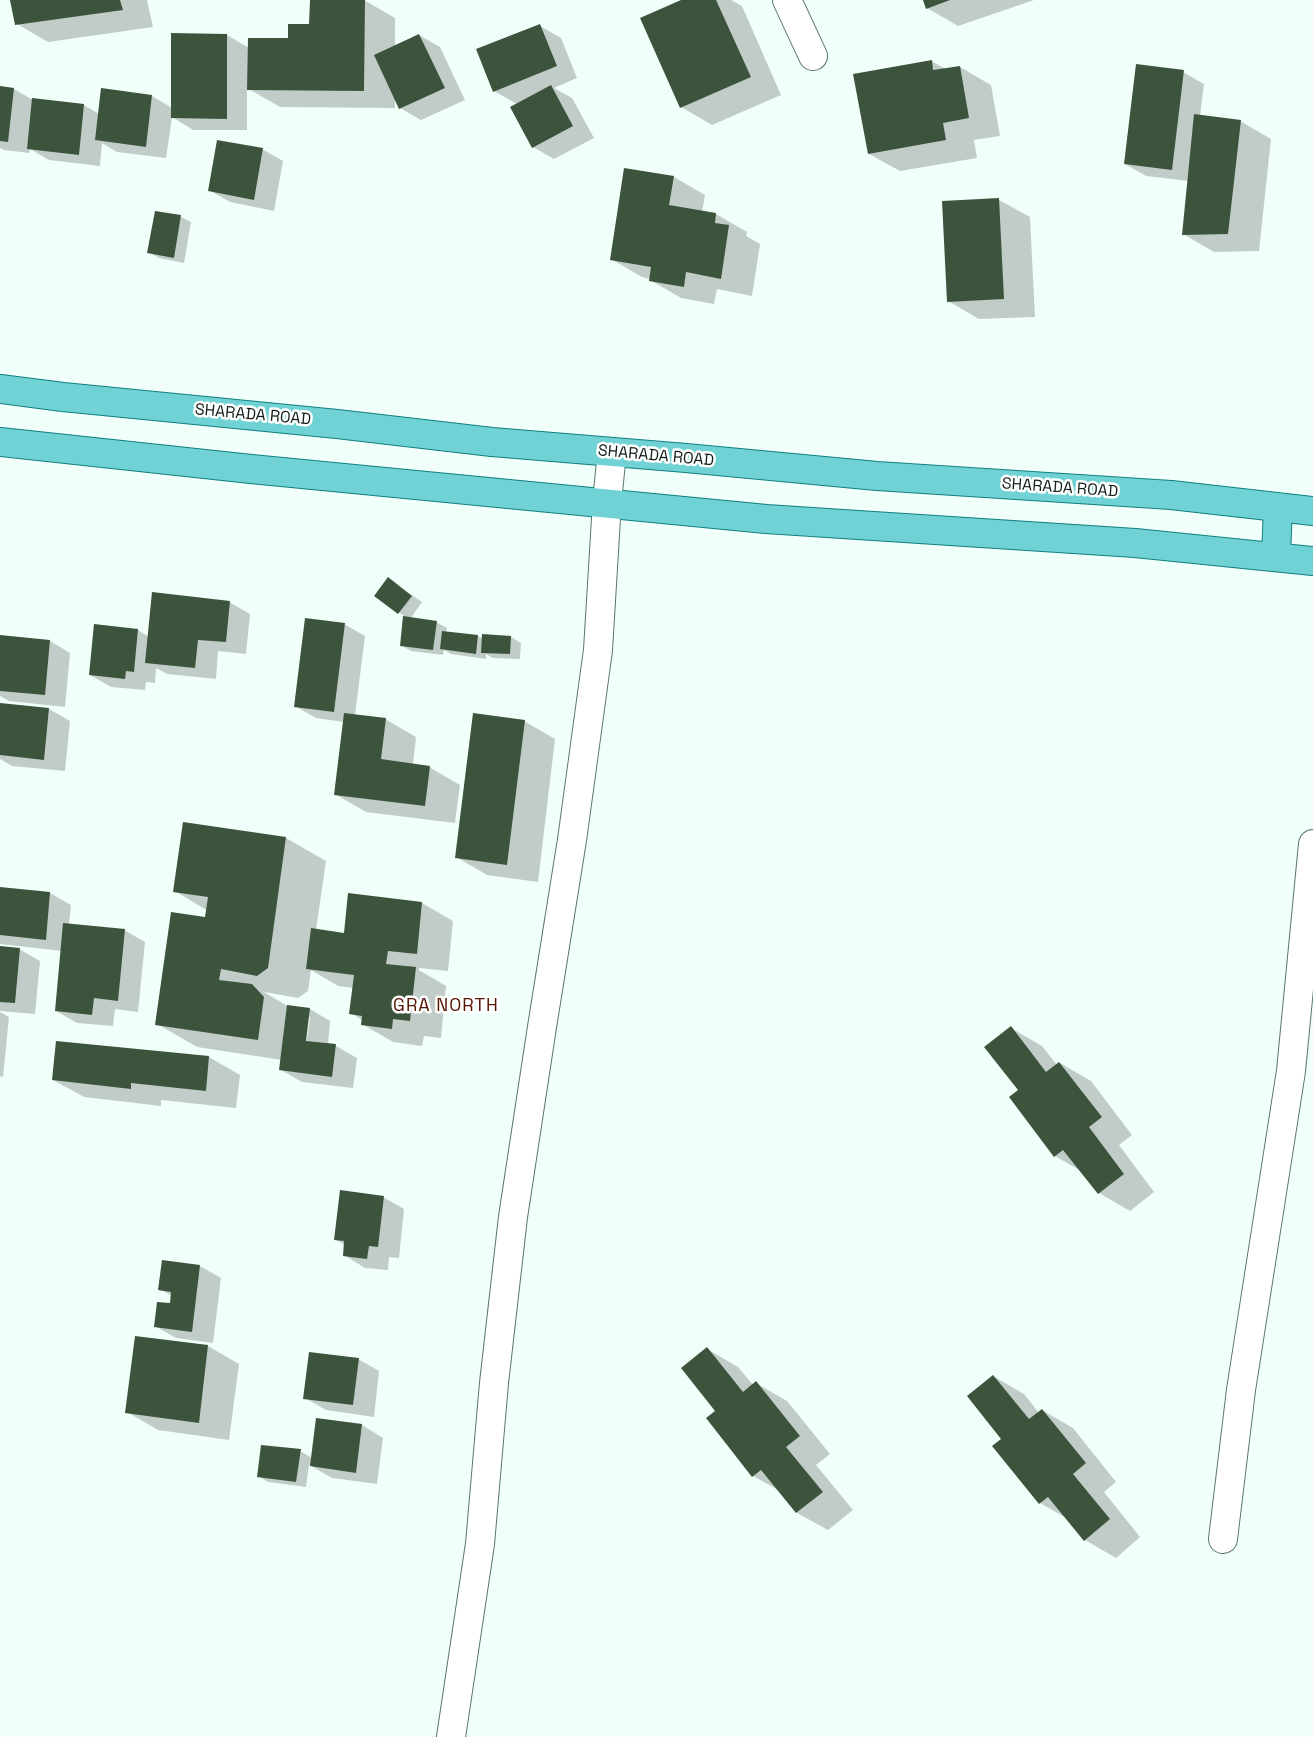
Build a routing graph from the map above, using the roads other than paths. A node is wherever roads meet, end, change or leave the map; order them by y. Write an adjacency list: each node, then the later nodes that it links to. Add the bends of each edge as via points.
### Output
1 (787, 0): 2 (street)
2 (813, 56)
3 (0, 389): 5 (main road, SHARADA ROAD)
4 (0, 442): 6 (main road)
5 (612, 452): 6 (street); 7 (main road, SHARADA ROAD)
6 (607, 502): 9 (main road, via 766,519 1125,542); 14 (street, via 598,650 513,1217 480,1544)
7 (1278, 507): 8 (main road, SHARADA ROAD); 9 (main road)
8 (1313, 511)
9 (1276, 557): 10 (main road)
10 (1313, 561)
11 (1313, 844): 12 (street)
12 (1302, 1072): 13 (street, via 1241,1390)
13 (1224, 1539)
14 (451, 1737)

